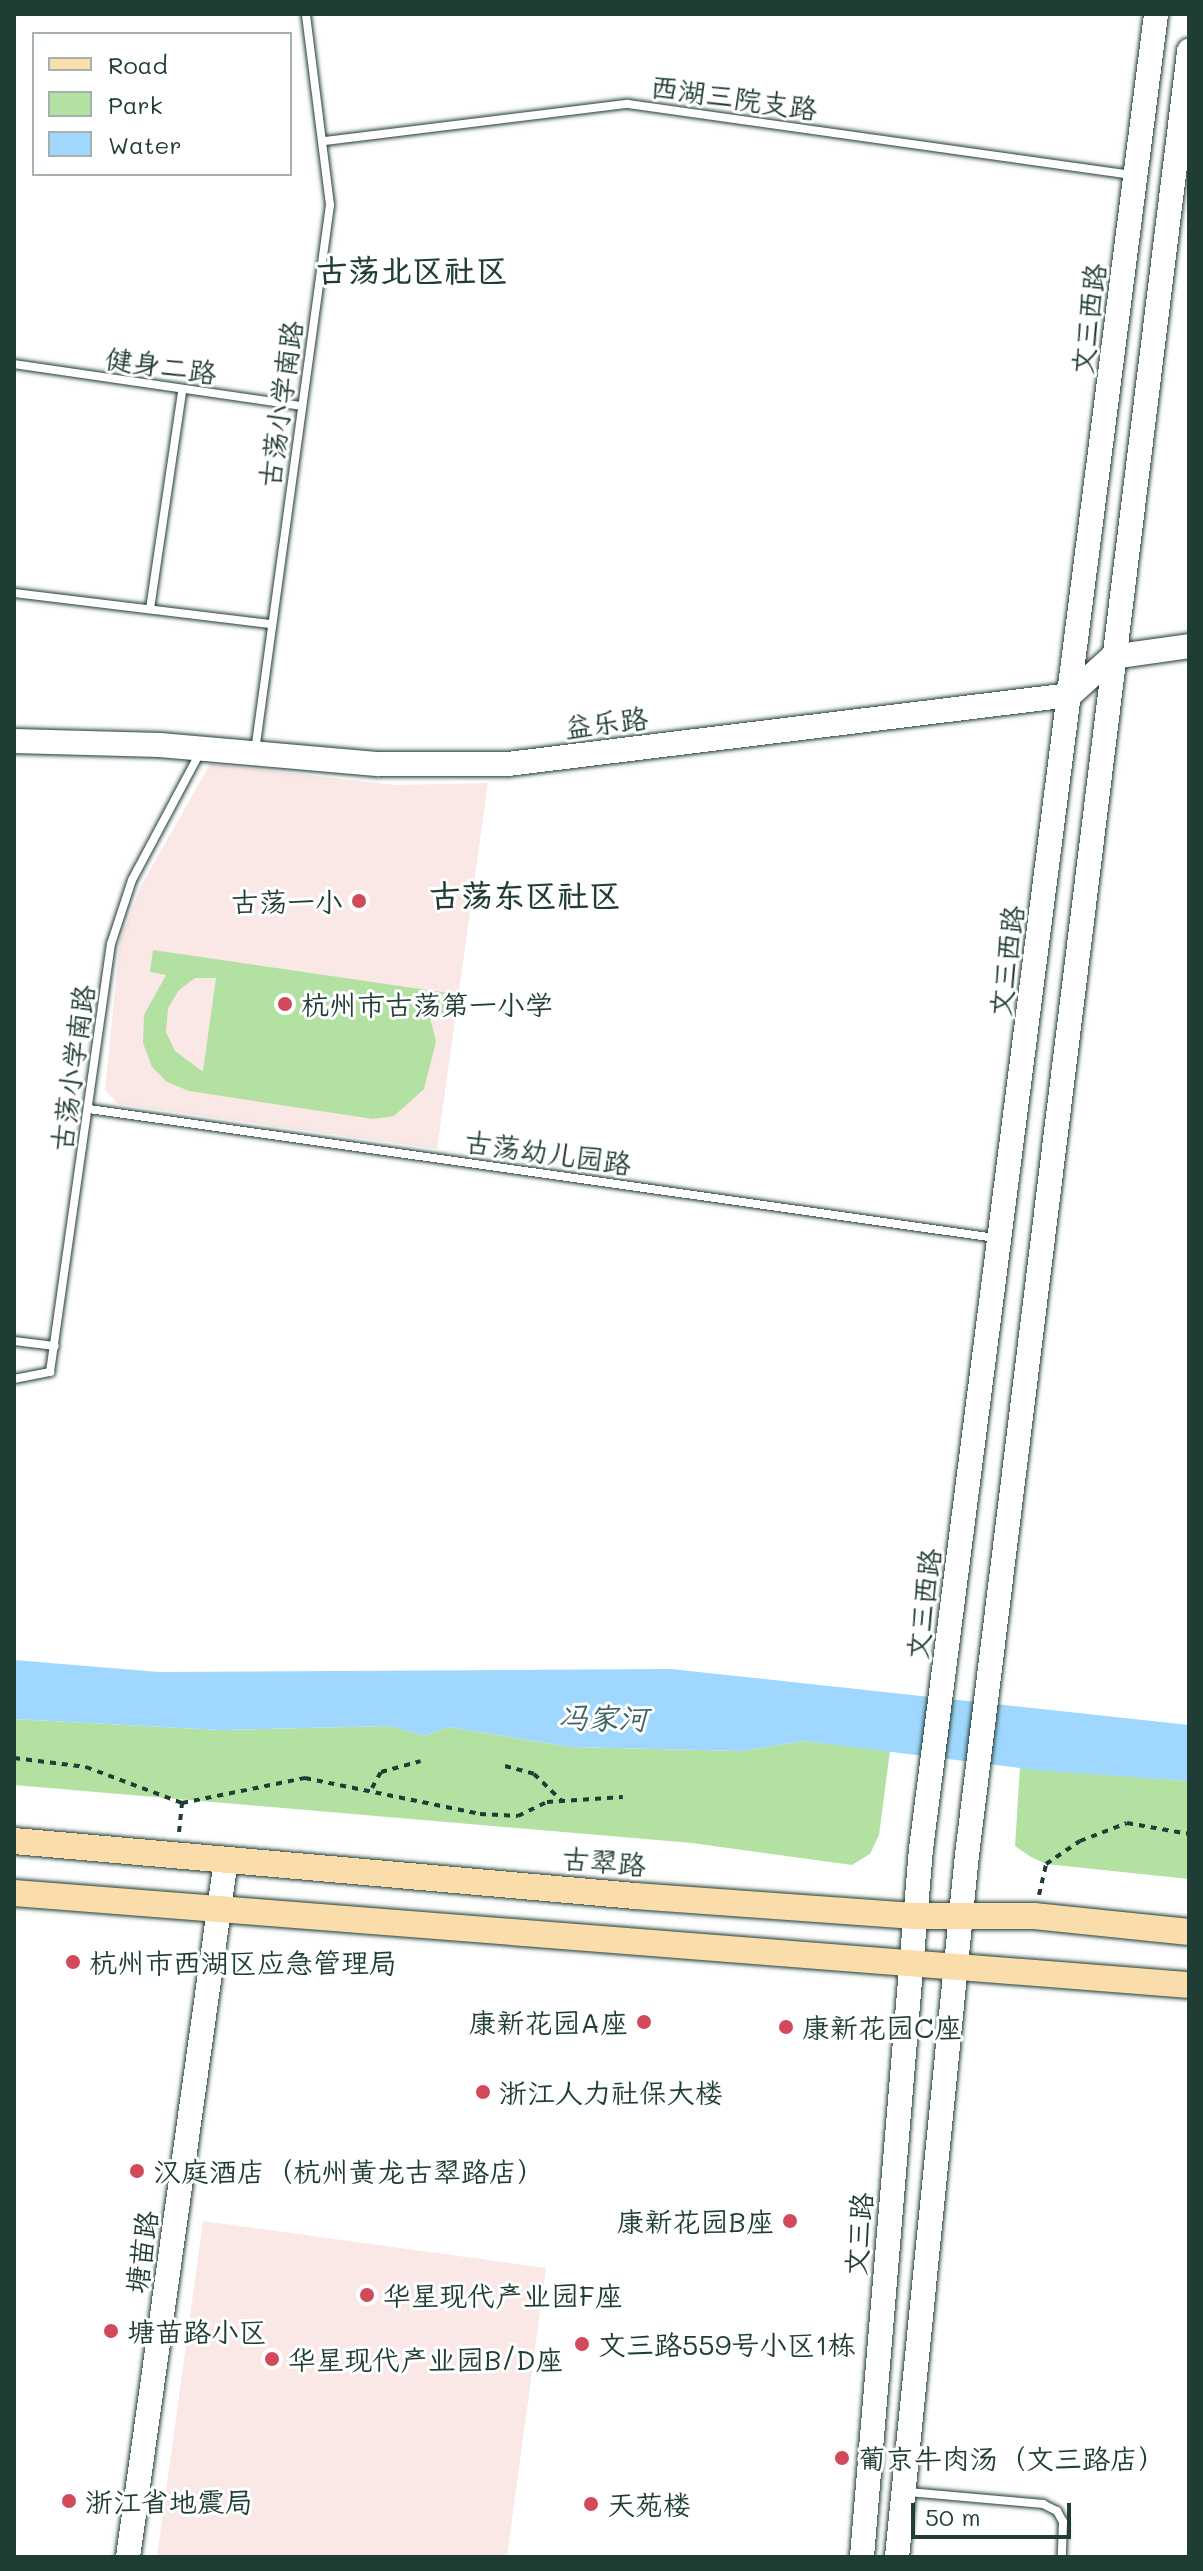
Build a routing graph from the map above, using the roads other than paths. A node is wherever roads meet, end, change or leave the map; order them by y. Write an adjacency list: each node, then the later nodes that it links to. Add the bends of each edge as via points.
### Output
1 (306, 14): 4 (lane, 古荡小学南路)
2 (1156, 14): 5 (main road, 文三西路)
3 (1189, 51): 13 (main road)
4 (325, 141): 5 (lane, 西湖三院支路, via 628,104); 8 (lane, 古荡小学南路, via 330,205)
5 (1137, 176): 14 (main road, 文三西路)
6 (14, 364): 7 (lane, 健身二路)
7 (182, 391): 8 (lane, 健身二路); 10 (lane)
8 (302, 406): 11 (lane, 古荡小学南路)
9 (14, 593): 10 (lane)
10 (150, 609): 11 (lane)
11 (272, 624): 17 (lane, 古荡小学南路)
12 (1189, 646): 13 (main road)
13 (1112, 657): 14 (main road); 28 (main road)
14 (1070, 695): 17 (main road, 益乐路, via 508,764 379,764); 19 (main road, 文三西路)
15 (14, 741): 16 (main road, 益乐路)
16 (202, 750): 17 (main road, 益乐路); 18 (lane, 古荡小学南路, via 132,880 111,944)
17 (255, 751)
18 (89, 1109): 19 (lane, 古荡幼儿园路); 21 (lane, 古荡小学南路)
19 (1001, 1239): 27 (main road, 文三西路)
20 (14, 1341): 21 (lane)
21 (55, 1346): 22 (lane, 古荡小学南路, via 50,1372)
22 (14, 1379)
23 (14, 1841): 24 (main road, 古翠路)
24 (226, 1860): 26 (main road, 塘苗路); 27 (main road, 古翠路)
25 (14, 1893): 26 (main road)
26 (219, 1910): 30 (main road); 34 (main road, 塘苗路)
27 (914, 1916): 28 (main road, 古翠路); 30 (main road, 文三路)
28 (962, 1917): 29 (main road, 古翠路, via 1034,1916); 31 (main road)
29 (1189, 1932)
30 (911, 1965): 31 (main road); 35 (main road, 文三路)
31 (954, 1968): 32 (main road); 33 (main road)
32 (1189, 1985)
33 (903, 2491): 36 (main road); 37 (lane, via 1043,2504 1057,2511 1063,2522)
34 (128, 2557)
35 (862, 2557)
36 (897, 2557)
37 (1062, 2557)

